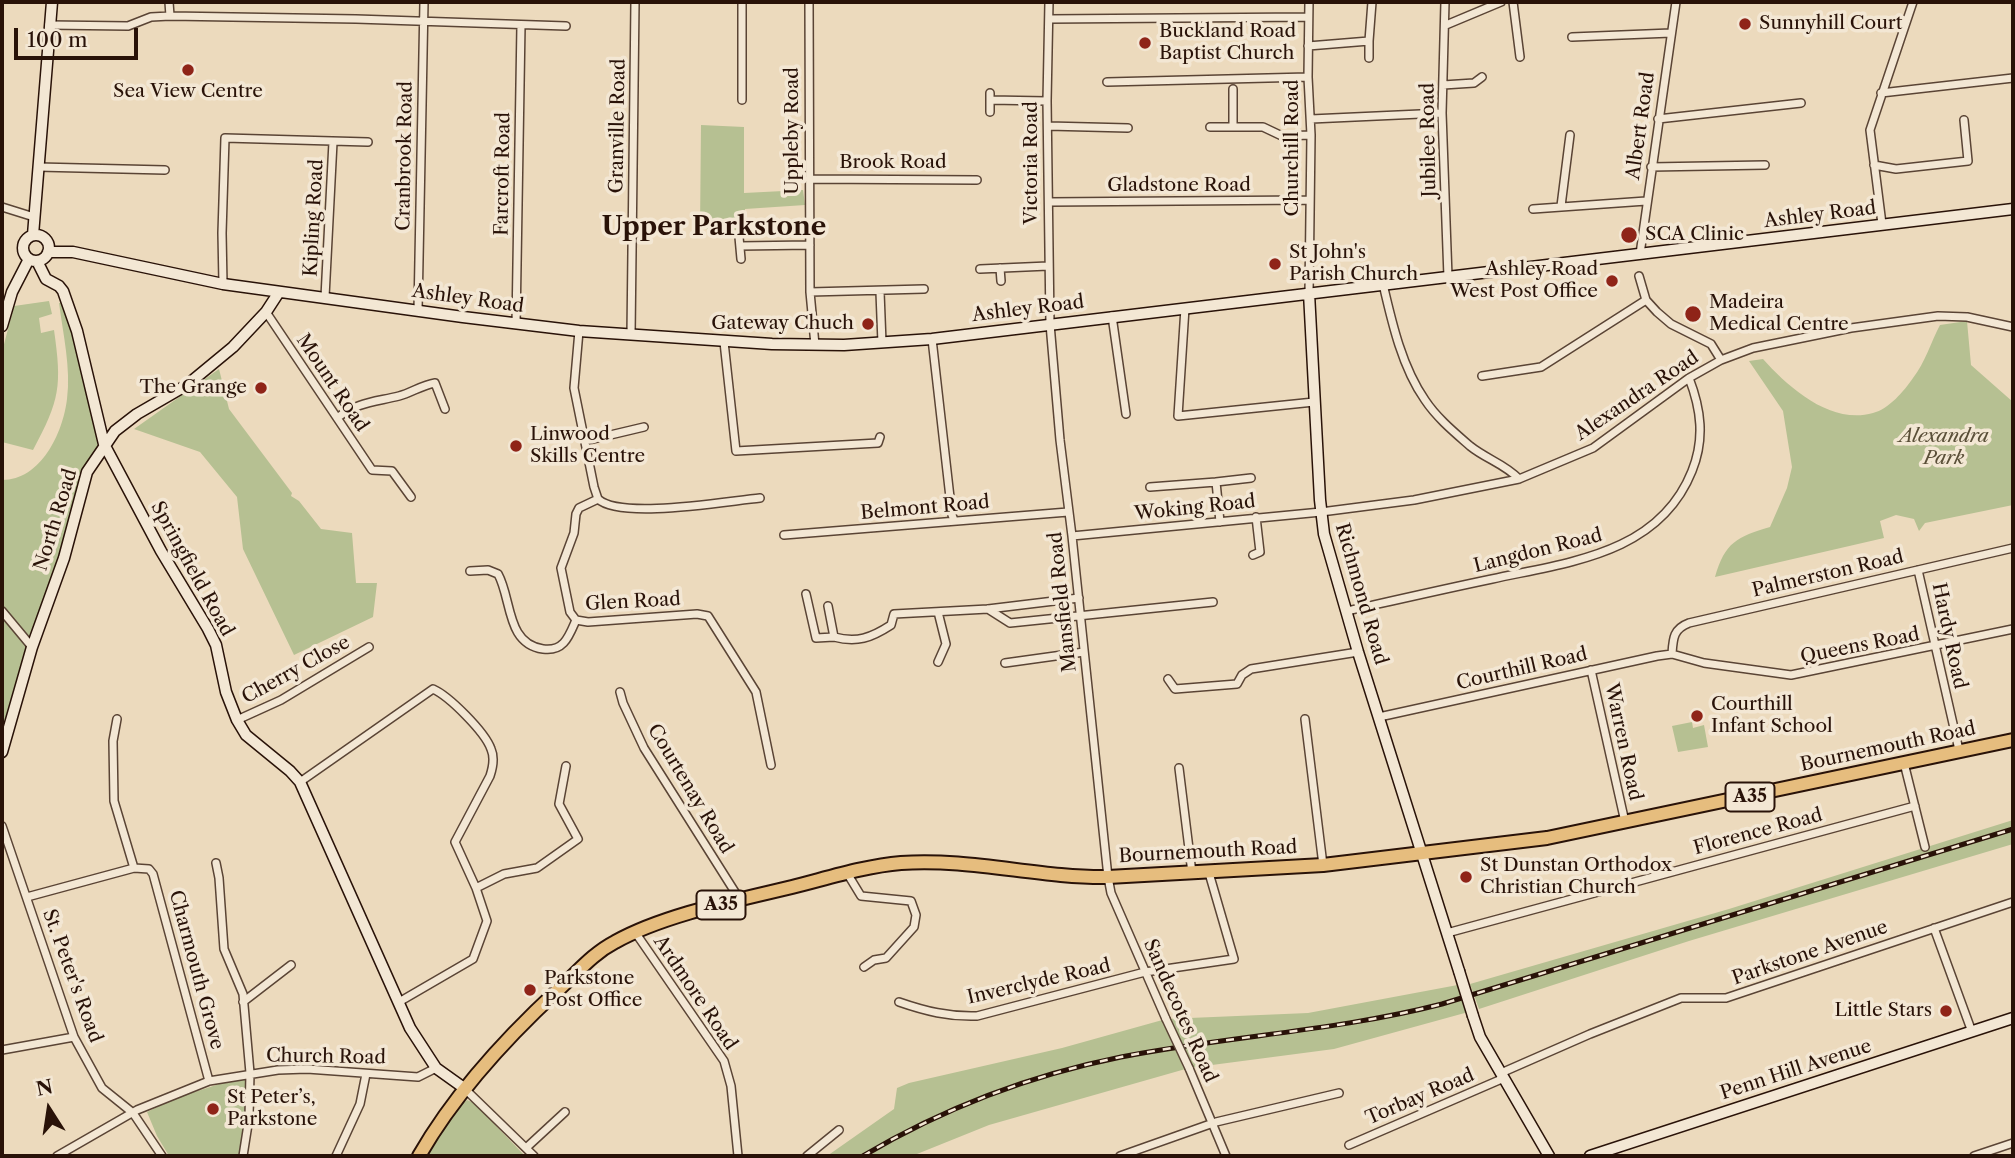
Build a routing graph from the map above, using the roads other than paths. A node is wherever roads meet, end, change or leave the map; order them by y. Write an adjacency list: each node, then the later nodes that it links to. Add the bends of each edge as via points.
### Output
1 (52, 2): 19 (street)
2 (169, 2): 15 (street)
3 (424, 2): 18 (street, Cranbrook Road)
4 (635, 2): 99 (street, Granville Road)
5 (742, 2): 36 (street)
6 (809, 2): 57 (street, Uppleby Road)
7 (1049, 2): 17 (street, Victoria Road)
8 (1309, 2): 16 (street, Churchill Road)
9 (1372, 2): 25 (street)
10 (1445, 2): 21 (street, Jubilee Road)
11 (1501, 2): 21 (street)
12 (1513, 2): 27 (street)
13 (1676, 2): 23 (street, Albert Road)
14 (1913, 2): 35 (street)
15 (170, 16): 18 (street); 19 (street, via 128,26)
16 (1308, 17): 17 (street); 26 (street, Churchill Road)
17 (1049, 19): 37 (street, Victoria Road)
18 (424, 22): 20 (street); 90 (street, Cranbrook Road)
19 (49, 25): 54 (street)
20 (521, 25): 22 (street); 94 (street, Farcroft Road)
21 (1446, 25): 33 (street, Jubilee Road)
22 (566, 26)
23 (1671, 33): 24 (street); 42 (street, Albert Road)
24 (1572, 37)
25 (1369, 41): 26 (street); 28 (street)
26 (1308, 46): 29 (street, Churchill Road)
27 (1520, 57)
28 (1369, 58)
29 (1308, 77): 32 (street); 41 (street, Churchill Road)
30 (1482, 77): 33 (street, via 1474,83)
31 (2013, 78): 35 (street)
32 (1107, 82)
33 (1443, 85): 40 (street, Jubilee Road)
34 (1233, 89): 47 (street)
35 (1881, 93): 53 (street, via 1870,130)
36 (742, 100)
37 (1047, 101): 39 (street, via 990,97); 44 (street, Victoria Road)
38 (1801, 103): 42 (street)
39 (990, 112)
40 (1442, 113): 41 (street); 78 (street, Jubilee Road)
41 (1311, 119): 48 (street, Churchill Road)
42 (1658, 119): 55 (street, Albert Road)
43 (1964, 120): 53 (street, via 1968,161 1896,169)
44 (1048, 126): 45 (street); 61 (street, Victoria Road)
45 (1124, 126)
46 (1210, 127): 47 (street)
47 (1233, 127): 48 (street, via 1263,127 1282,136)
48 (1311, 135): 59 (street, Churchill Road)
49 (1570, 135): 62 (street)
50 (333, 142): 51 (street); 80 (street, via 225,138); 87 (street, Kipling Road)
51 (368, 142)
52 (1765, 165): 55 (street)
53 (1874, 165): 67 (street)
54 (38, 167): 56 (street); 66 (street)
55 (1651, 167): 60 (street, Albert Road)
56 (165, 170)
57 (809, 179): 58 (street, Brook Road); 69 (street, Uppleby Road)
58 (977, 180)
59 (1309, 200): 61 (street, Gladstone Road); 86 (street, Churchill Road)
60 (1646, 201): 62 (street); 71 (street, Albert Road)
61 (1049, 202): 74 (street, Victoria Road)
62 (1561, 206): 64 (street)
63 (2, 207): 66 (street)
64 (1532, 209)
65 (2013, 209): 67 (street, Ashley Road)
66 (34, 217): 68 (street)
67 (1882, 225): 71 (street, Ashley Road)
68 (33, 235): 70 (street, via 44,238); 73 (street, via 23,244 23,252)
69 (810, 245): 72 (street, via 740,242); 84 (street, Uppleby Road)
70 (48, 251): 73 (street, via 44,258); 80 (street, Ashley Road, via 78,253)
71 (1640, 254): 78 (street, Ashley Road)
72 (741, 259)
73 (33, 260): 91 (street, via 18,278); 114 (street, Springfield Road, via 46,279 63,291)
74 (1048, 266): 75 (street); 95 (street, Victoria Road)
75 (1000, 268): 76 (street); 79 (street)
76 (980, 269)
77 (1639, 276): 88 (street)
78 (1448, 277): 81 (street, Ashley Road)
79 (1000, 281)
80 (223, 284): 83 (street, Ashley Road)
81 (1382, 284): 86 (street, Ashley Road); 116 (street, via 1405,361 1424,399 1473,449)
82 (924, 289): 85 (street)
83 (279, 292): 87 (street, Ashley Road); 92 (street, North Road)
84 (810, 292): 85 (street); 103 (street, Uppleby Road)
85 (880, 292): 102 (street)
86 (1309, 293): 89 (street, Ashley Road); 107 (street, Richmond Road)
87 (325, 297): 90 (street, Ashley Road)
88 (1646, 300): 104 (street, via 1671,324 1711,344); 105 (street, via 1541,367)
89 (1185, 308): 93 (street, Ashley Road); 107 (street, via 1178,416)
90 (418, 310): 94 (street, Ashley Road)
91 (4, 311): 96 (street)
92 (266, 312): 110 (street, Mount Road); 114 (street, North Road, via 187,385 137,415)
93 (1112, 316): 95 (street, Ashley Road); 109 (street)
94 (516, 324): 98 (street, Ashley Road)
95 (1050, 324): 100 (street, Ashley Road); 122 (street, Mansfield Road)
96 (2, 326)
97 (2013, 327): 104 (street, Alexandra Road, via 1938,316 1753,348)
98 (579, 331): 99 (street, Ashley Road); 112 (street, via 575,388)
99 (631, 335): 101 (street, Ashley Road)
100 (932, 339): 102 (street, Ashley Road); 125 (street)
101 (724, 342): 103 (street, Ashley Road); 113 (street, via 735,454)
102 (882, 343): 103 (street, Ashley Road)
103 (815, 345)
104 (1721, 360): 106 (street, Alexandra Road)
105 (1482, 376)
106 (1689, 378): 116 (street, Alexandra Road, via 1593,448); 141 (street, Langdon Road, via 1698,409 1697,459 1680,497 1638,536 1588,558)
107 (1314, 402): 123 (street, Richmond Road)
108 (445, 409): 110 (street, via 435,383 401,396 364,402)
109 (1126, 414)
110 (337, 418): 119 (street, Mount Road, via 372,470 392,471)
111 (644, 427): 112 (street)
112 (585, 441): 121 (street)
113 (879, 443)
114 (104, 444): 149 (street, North Road, via 87,472 64,558); 161 (street, Springfield Road, via 216,645)
115 (1251, 478): 117 (street)
116 (1519, 479): 123 (street, Alexandra Road)
117 (1216, 482): 118 (street); 126 (street)
118 (1150, 487)
119 (411, 497)
120 (760, 498): 121 (street, via 649,509 610,505)
121 (598, 499): 144 (street, Glen Road, via 579,508 561,568 570,612)
122 (1068, 512): 125 (street, Belmont Road); 128 (street, Mansfield Road)
123 (1321, 512): 124 (street, Woking Road); 141 (street, Richmond Road)
124 (1256, 517): 126 (street, Woking Road); 130 (street, via 1260,552)
125 (954, 520): 127 (street, Belmont Road)
126 (1220, 522): 128 (street, Woking Road)
127 (784, 535)
128 (1072, 536): 136 (street, Mansfield Road)
129 (2013, 548): 131 (street, Palmerston Road)
130 (1253, 555)
131 (1919, 569): 148 (street, Hardy Road); 152 (street, Palmerston Road, via 1682,625 1674,634)
132 (470, 571): 134 (street, via 495,570)
133 (509, 574): 134 (street)
134 (500, 577): 144 (street, via 513,626 535,647 562,646)
135 (806, 594): 146 (street, via 816,638)
136 (1079, 598): 139 (street); 143 (street, Mansfield Road)
137 (1213, 602): 143 (street)
138 (828, 606): 146 (street)
139 (988, 609): 142 (street); 143 (street, via 1010,623)
140 (2, 611): 149 (street)
141 (1347, 611): 151 (street, Richmond Road)
142 (938, 612): 146 (street, via 894,614 891,625 864,640); 153 (street, via 946,644)
143 (1080, 616): 150 (street, Mansfield Road)
144 (576, 620): 167 (street, Glen Road, via 708,616 756,692)
145 (2013, 629): 148 (street, Queens Road)
146 (834, 637)
147 (369, 647): 161 (street, Cherry Close, via 281,700)
148 (1935, 647): 152 (street, Queens Road, via 1791,675); 163 (street, Hardy Road)
149 (32, 648): 164 (street, North Road)
150 (1084, 652): 154 (street); 183 (street, Mansfield Road)
151 (1358, 652): 156 (street, via 1251,669 1237,684 1175,689); 158 (street, Richmond Road)
152 (1672, 654): 155 (street, Courthill Road)
153 (939, 662)
154 (1005, 663)
155 (1591, 670): 158 (street, Courthill Road); 171 (street, Warren Road)
156 (1168, 679)
157 (620, 692): 186 (street, Courtenay Road, via 645,748)
158 (1379, 717): 176 (street, Richmond Road)
159 (117, 719): 179 (street, via 114,801)
160 (1305, 719): 178 (street)
161 (237, 720): 169 (street, Springfield Road, via 246,735)
162 (2013, 740): 163 (highway, Bournemouth Road / A35)
163 (1959, 750): 165 (highway, Bournemouth Road / A35)
164 (2, 752)
165 (1904, 763): 170 (street); 171 (highway, Bournemouth Road / A35)
166 (566, 765): 173 (street, via 559,804)
167 (771, 765)
168 (1179, 768): 182 (street)
169 (300, 782): 184 (street, via 435,690 485,738 493,755 490,776 455,842); 195 (street, Springfield Road)
170 (1915, 806): 174 (street); 190 (street, Florence Road)
171 (1625, 821): 176 (highway, Bournemouth Road / A35, via 1547,838)
172 (2, 826): 185 (street, St. Peter's Road)
173 (578, 839): 175 (street); 184 (street, via 537,868 504,874)
174 (1925, 847)
175 (586, 848)
176 (1423, 854): 178 (highway, Bournemouth Road / A35); 190 (street, Richmond Road)
177 (216, 863): 194 (street, via 225,949)
178 (1323, 865): 181 (highway, Bournemouth Road / A35)
179 (134, 869): 185 (street); 205 (street, Charmouth Grove, via 149,869 153,874)
180 (847, 873): 183 (highway, Bournemouth Road / A35, via 901,863 931,863); 186 (highway, Bournemouth Road / A35); 192 (street, via 861,896 911,901 916,915 914,927 886,958)
181 (1209, 873): 182 (highway, Bournemouth Road / A35); 193 (street, Inverclyde Road, via 1234,959)
182 (1192, 874): 183 (highway, Bournemouth Road / A35)
183 (1108, 877): 193 (street, Sandecotes Road)
184 (476, 888): 195 (street, via 487,921 473,959)
185 (27, 897): 199 (street, St. Peter's Road)
186 (740, 900): 189 (highway, Bournemouth Road / A35)
187 (2013, 902): 188 (street, Parkstone Avenue)
188 (1934, 928): 198 (street); 204 (street, Parkstone Avenue, via 1726,998 1681,998)
189 (635, 932): 206 (highway, Bournemouth Road / A35, via 590,959 537,1008); 221 (street, Ardmore Road, via 724,1060)
190 (1447, 933): 204 (street, Richmond Road, bridge, via 1480,1037)
191 (291, 965): 194 (street)
192 (864, 967)
193 (1144, 972): 196 (street, Inverclyde Road, via 977,1016 935,1013); 210 (street, Sandecotes Road, bridge)
194 (243, 1002): 202 (street)
195 (399, 1002): 201 (street, Springfield Road)
196 (899, 1002)
197 (2013, 1018): 198 (street, Penn Hill Avenue)
198 (1972, 1032): 226 (street, Penn Hill Avenue)
199 (74, 1037): 200 (street); 209 (street, St. Peter's Road, via 102,1087)
200 (2, 1050)
201 (436, 1068): 203 (street, Church Road, via 418,1077); 206 (street)
202 (250, 1073): 203 (street, Church Road, via 307,1069); 205 (street, Church Road); 217 (street, via 250,1118)
203 (366, 1074): 218 (street, via 360,1104)
204 (1502, 1076): 213 (street, Torbay Road); 225 (street, Richmond Road)
205 (209, 1081): 209 (street, Church Road)
206 (464, 1088): 214 (street); 219 (highway, A35)
207 (1339, 1093): 210 (street)
208 (565, 1112): 214 (street)
209 (133, 1113): 215 (street, Church Road); 216 (street, St. Peter's Road)
210 (1212, 1124): 223 (street); 224 (street, Sandecotes Road)
211 (839, 1130): 222 (street)
212 (2013, 1143): 227 (street)
213 (1349, 1145)
214 (526, 1148): 220 (street)
215 (61, 1155)
216 (162, 1156)
217 (243, 1156)
218 (337, 1156)
219 (419, 1156)
220 (534, 1156)
221 (738, 1156)
222 (807, 1156)
223 (1120, 1156)
224 (1226, 1156)
225 (1549, 1156)
226 (1590, 1156)
227 (1974, 1156)

